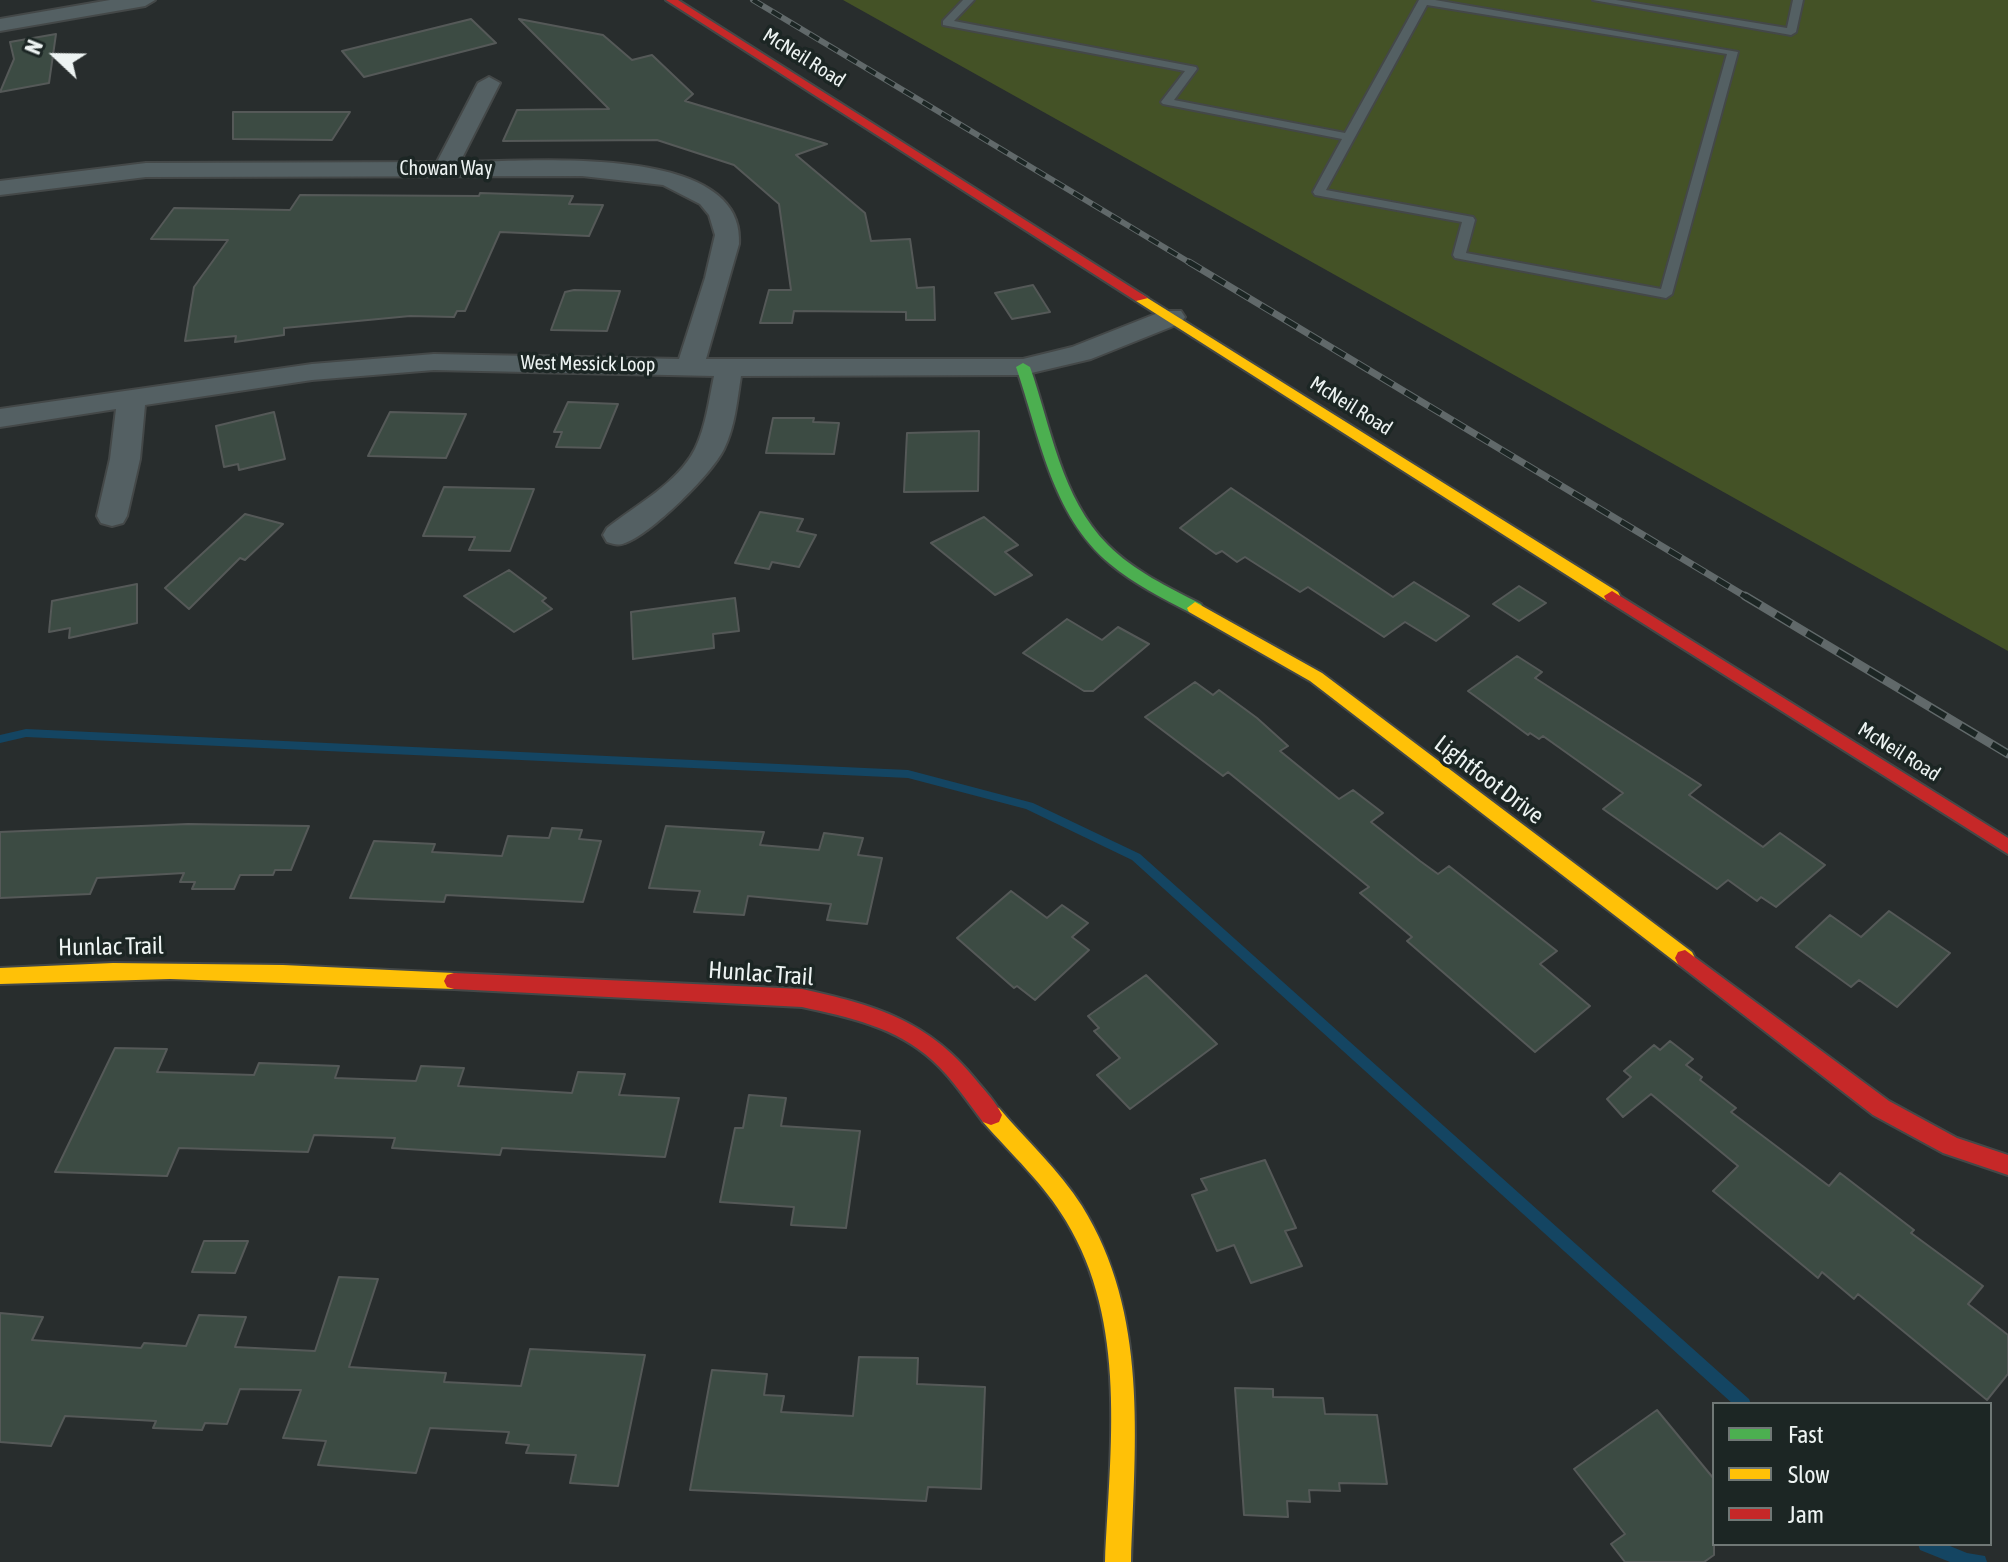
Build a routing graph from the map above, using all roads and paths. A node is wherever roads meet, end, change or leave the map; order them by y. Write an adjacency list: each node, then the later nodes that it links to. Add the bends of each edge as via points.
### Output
1 (145, 0): 7 (street)
2 (671, 0): 12 (street, McNeil Road)
3 (969, 0): 9 (lane, via 947,23 1192,69 1167,102)
4 (1423, 0): 9 (lane); 9 (lane, via 1733,52 1666,294 1459,255 1469,220 1319,192)
5 (1598, 0): 6 (lane, via 1791,32)
6 (1798, 0)
7 (0, 25)
8 (489, 83): 10 (street)
9 (1347, 137)
10 (445, 169): 11 (street, Chowan Way, via 146,170); 13 (street, Chowan Way, via 626,172 684,183 710,198 728,238)
11 (0, 188)
12 (1172, 317): 14 (street, West Messick Loop, via 1081,353); 20 (street, McNeil Road)
13 (690, 367): 15 (street, West Messick Loop); 16 (street, West Messick Loop, via 434,362 312,372)
14 (1023, 367): 15 (street, West Messick Loop); 22 (street, Lightfoot Drive, via 1074,510 1112,557 1316,677 1881,1108 1951,1146)
15 (729, 368): 19 (street, via 706,457)
16 (131, 401): 17 (street, West Messick Loop); 18 (street)
17 (0, 418)
18 (112, 516)
19 (618, 535)
20 (2008, 847)
21 (0, 976): 23 (street, Hunlac Trail, via 84,970 259,971 802,998 851,1008 898,1026 938,1052 1073,1212 1095,1252 1111,1295 1123,1359)
22 (2008, 1165)
23 (1118, 1562)

